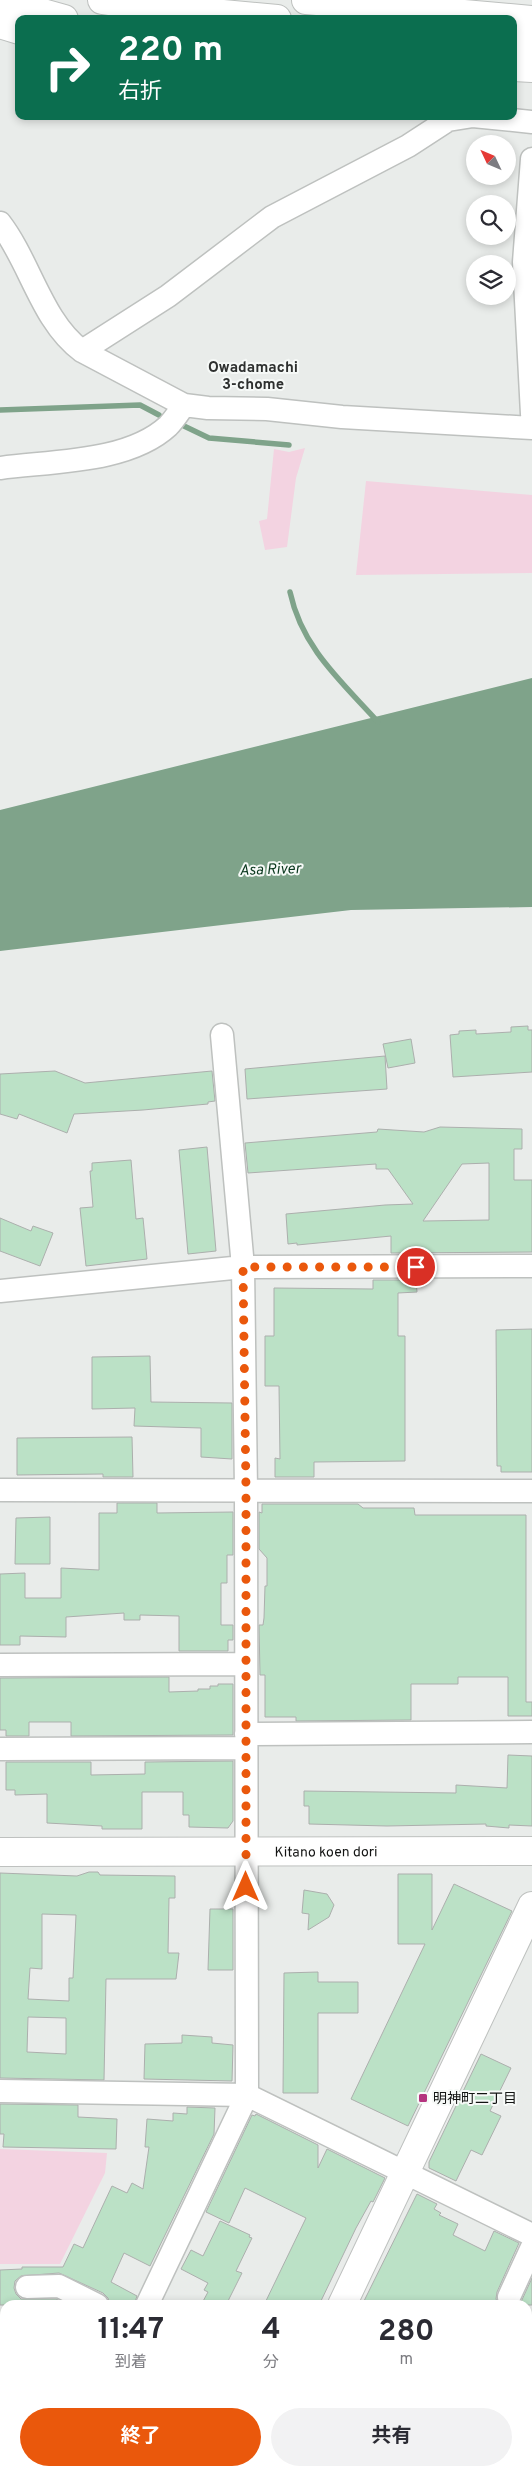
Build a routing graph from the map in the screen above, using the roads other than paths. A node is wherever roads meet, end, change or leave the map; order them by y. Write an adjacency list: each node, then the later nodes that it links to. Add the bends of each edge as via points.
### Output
1 (102, 0): 5 (main road)
2 (306, 0): 6 (main road)
3 (0, 1): 4 (main road)
4 (50, 15)
5 (232, 15)
6 (476, 15)
7 (517, 19): 8 (main road)
8 (532, 20)
9 (0, 24): 10 (main road)
10 (15, 29)
11 (517, 40): 12 (main road)
12 (532, 42)
13 (517, 67): 14 (main road)
14 (532, 68)
15 (517, 82): 16 (main road)
16 (532, 84)
17 (448, 120): 22 (street, via 408,146 272,216 168,296)
18 (512, 120): 19 (street)
19 (532, 122)
20 (532, 158): 24 (street, via 524,262)
21 (0, 223): 22 (street, via 14,241 57,328)
22 (82, 351): 23 (street)
23 (184, 405): 25 (street); 26 (street, via 168,426 151,438 110,455)
24 (532, 414)
25 (532, 428)
26 (0, 468)
27 (222, 1035): 29 (street)
28 (532, 1266): 29 (street)
29 (243, 1267): 30 (street); 32 (street)
30 (0, 1292)
31 (0, 1490): 32 (street)
32 (246, 1490): 33 (street); 34 (street)
33 (532, 1491)
34 (246, 1664): 35 (street); 37 (street)
35 (0, 1665)
36 (532, 1732): 37 (street)
37 (246, 1741): 38 (street); 41 (street)
38 (0, 1749)
39 (532, 1851): 41 (main road, Kitano koen dori)
40 (0, 1852): 41 (main road, Kitano koen dori)
41 (246, 1852): 44 (street)
42 (532, 1906): 45 (main road)
43 (0, 2091): 44 (street)
44 (247, 2096): 45 (street); 51 (street)
45 (405, 2173): 46 (street); 52 (main road)
46 (532, 2234)
47 (532, 2247): 49 (street)
48 (28, 2287): 50 (street, via 59,2286)
49 (509, 2297)
50 (87, 2300)
51 (150, 2300)
52 (344, 2300)

